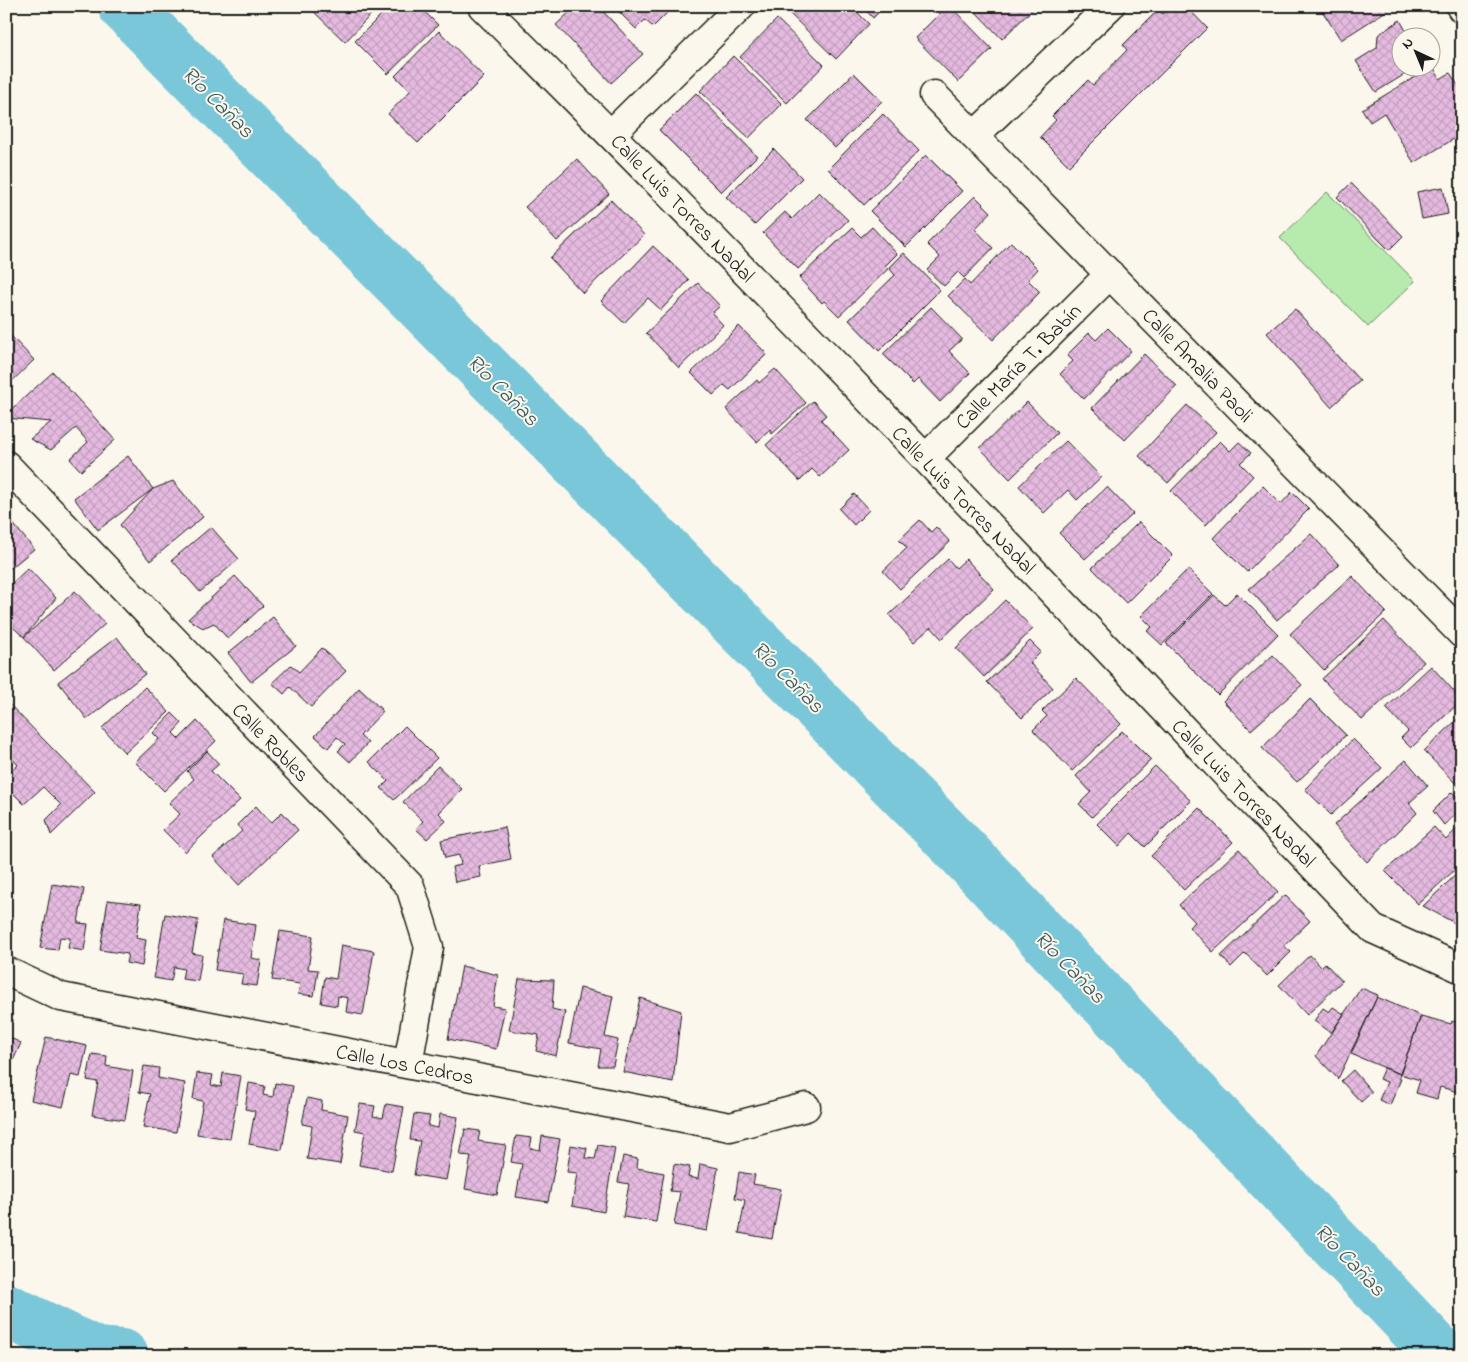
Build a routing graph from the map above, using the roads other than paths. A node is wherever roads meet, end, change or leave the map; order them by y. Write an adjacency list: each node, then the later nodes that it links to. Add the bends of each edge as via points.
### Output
1 (482, 6): 5 (street, Calle Luis Torres Nadal)
2 (741, 6): 5 (street)
3 (1110, 6): 6 (street)
4 (934, 96): 6 (street, Calle Amalia Paoli)
5 (611, 134): 8 (street, Calle Luis Torres Nadal)
6 (974, 136): 7 (street, Calle Amalia Paoli)
7 (1110, 274): 8 (street, Calle María T. Babín); 10 (street, Calle Amalia Paoli)
8 (926, 458): 11 (street, Calle Luis Torres Nadal, via 1373,928)
9 (6, 465): 13 (street, Calle Robles, via 410,886 429,947)
10 (1462, 634)
11 (1462, 969)
12 (6, 971): 13 (street, Calle Los Cedros, via 62,997)
13 (408, 1064): 14 (street, Calle Los Cedros, via 730,1127)
14 (806, 1106)

